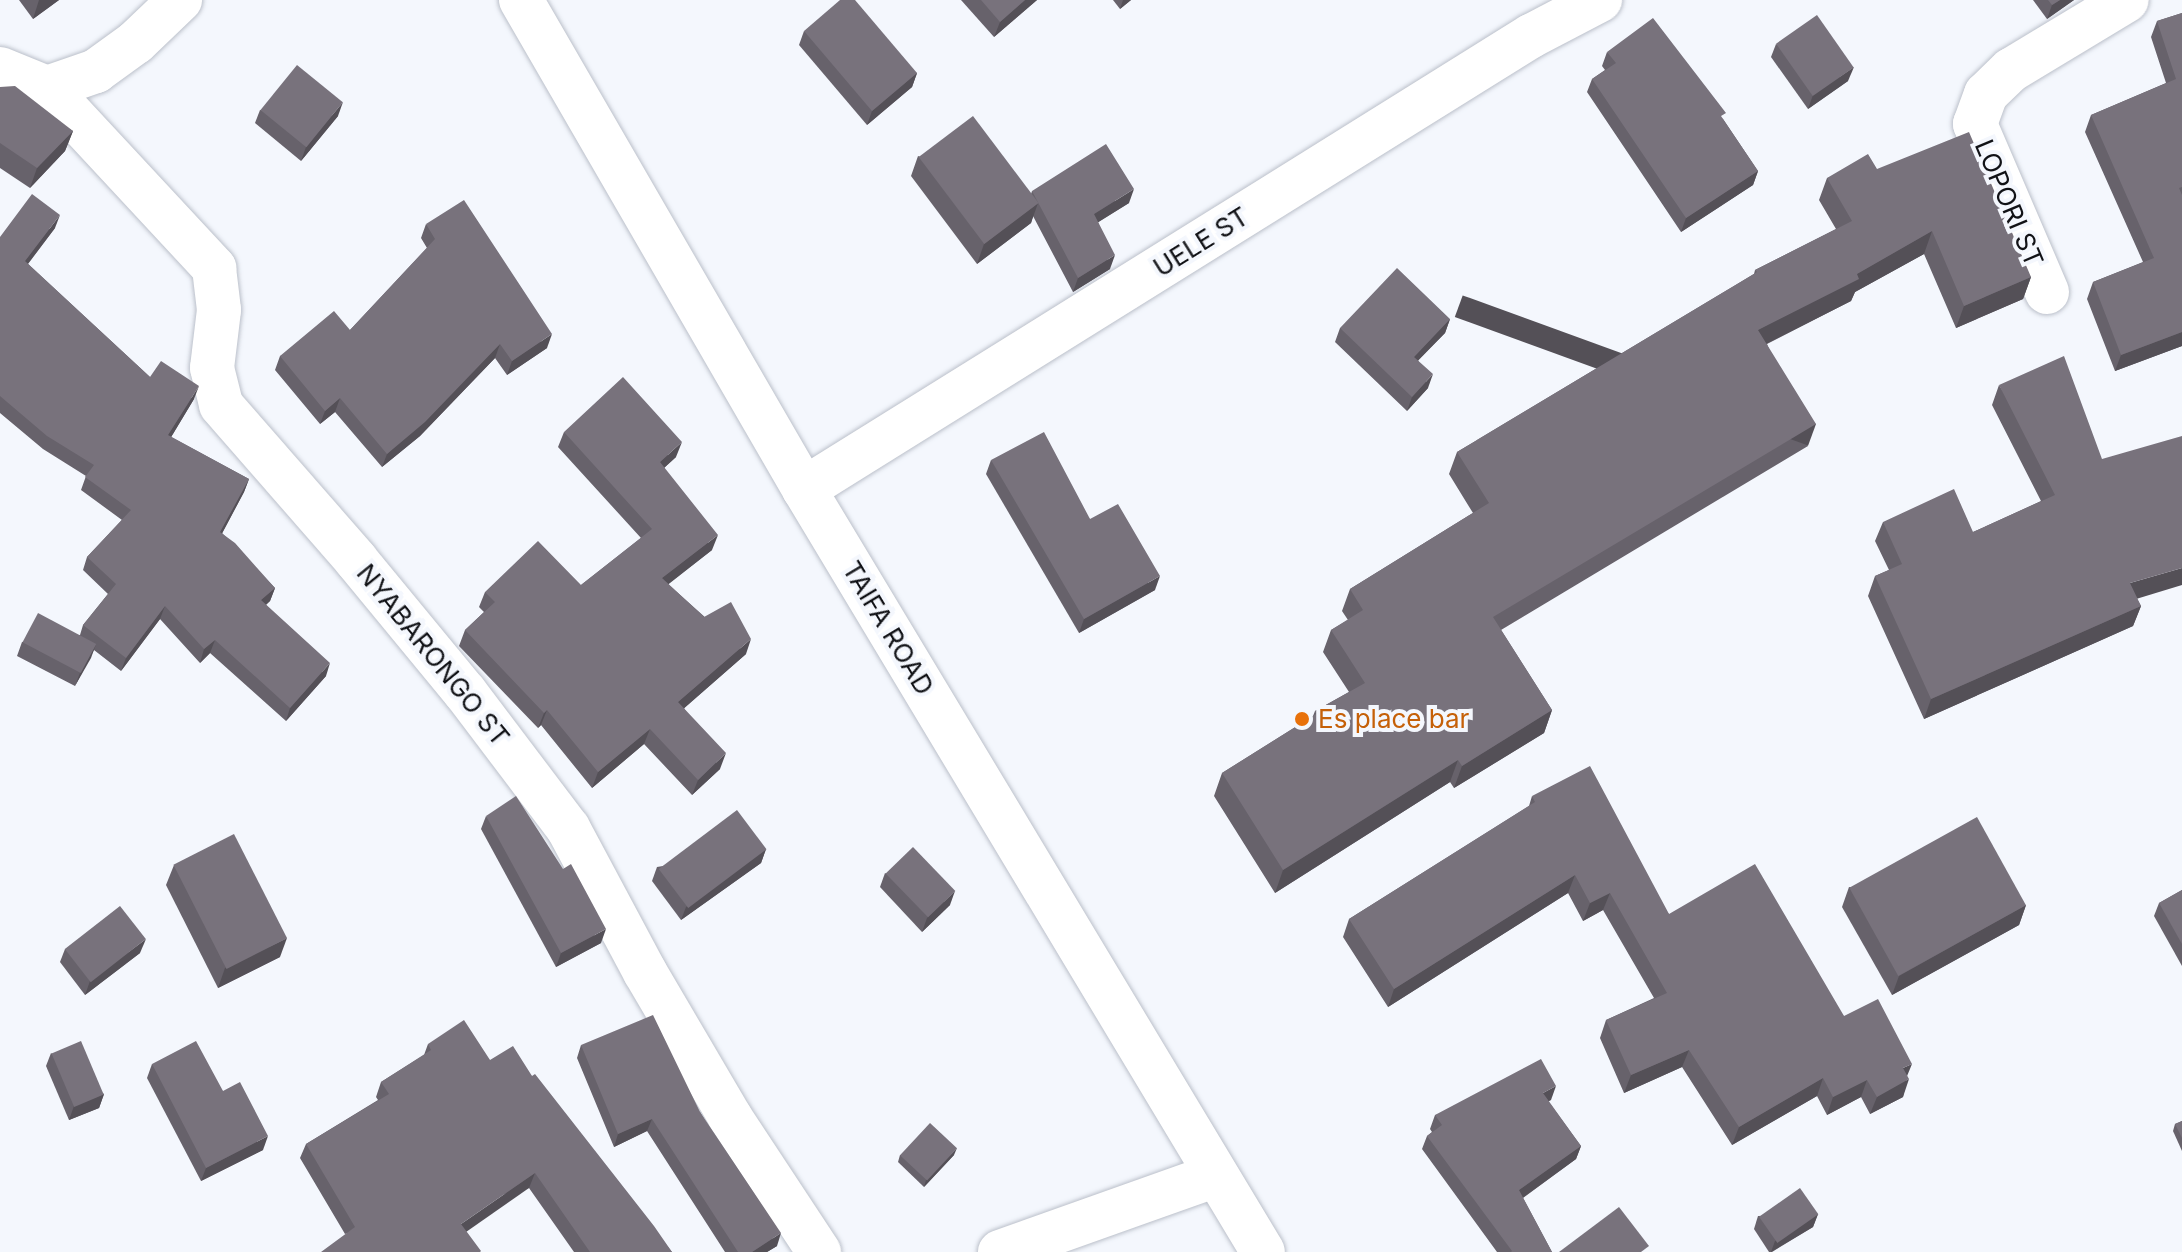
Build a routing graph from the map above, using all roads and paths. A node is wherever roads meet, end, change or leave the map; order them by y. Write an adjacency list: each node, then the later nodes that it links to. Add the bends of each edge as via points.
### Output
1 (180, 0): 6 (main road, via 96,71)
2 (521, 0): 8 (main road, TAIFA ROAD)
3 (1600, 0): 8 (main road, UELE ST, via 1531,36)
4 (2127, 0): 7 (main road, LOPORI ST, via 2011,70 1986,94 1975,124)
5 (0, 69): 6 (main road, NYABARONGO ST)
6 (47, 88): 10 (main road, NYABARONGO ST, via 214,268 219,310 212,368 221,405 465,692 568,828 730,1117)
7 (2047, 292)
8 (804, 489): 9 (main road, TAIFA ROAD)
9 (1216, 1175): 11 (main road); 12 (main road, TAIFA ROAD)
10 (819, 1252)
11 (1000, 1252)
12 (1263, 1252)

